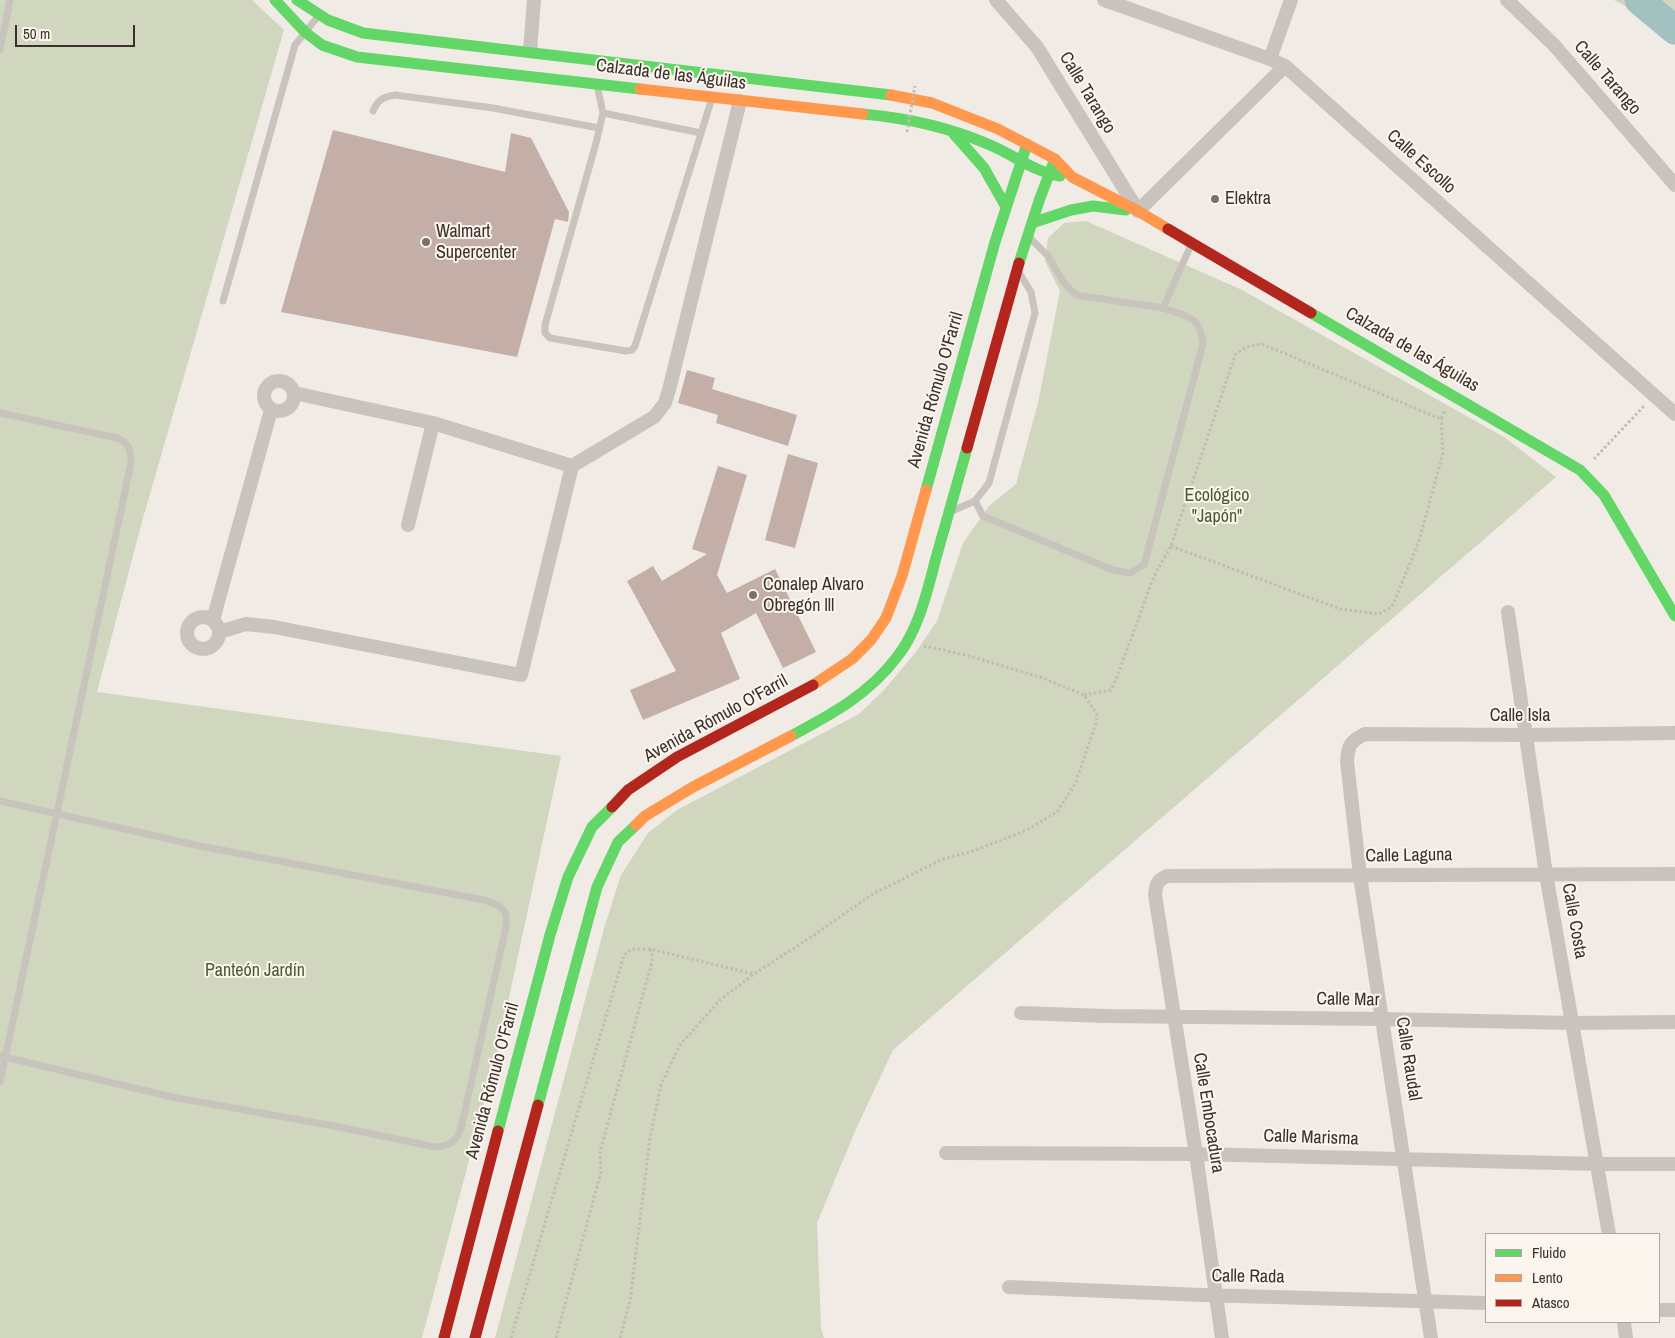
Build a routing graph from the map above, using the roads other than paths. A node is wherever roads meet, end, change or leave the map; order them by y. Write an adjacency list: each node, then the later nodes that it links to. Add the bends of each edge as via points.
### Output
1 (10, 0): 11 (lane)
2 (275, 0): 10 (main road, Calzada de las Águilas)
3 (297, 0): 9 (main road, Calzada de las Águilas)
4 (534, 0): 12 (street)
5 (996, 0): 30 (street, Calle Tarango, via 1037,46)
6 (1104, 0): 13 (street, Calle Escollo)
7 (1291, 0): 13 (street)
8 (1506, 0): 28 (street, Calle Tarango, via 1554,45)
9 (319, 15): 10 (lane); 12 (main road, Calzada de las Águilas, via 342,28 364,33)
10 (305, 32): 15 (main road, Calzada de las Águilas, via 322,45 357,57); 36 (lane, via 295,45)
11 (0, 50)
12 (530, 51): 23 (main road, Calzada de las Águilas, via 878,92 932,102)
13 (1270, 59): 14 (street, Calle Escollo)
14 (1285, 66): 30 (street); 41 (street, Calle Escollo)
15 (597, 85): 16 (main road, Calzada de las Águilas); 19 (lane)
16 (712, 98): 17 (main road, Calzada de las Águilas); 22 (lane)
17 (740, 101): 21 (main road, Calzada de las Águilas, via 903,118); 43 (street, via 664,403 654,417)
18 (373, 112): 20 (lane, via 378,101 395,96 494,108)
19 (603, 112): 20 (lane); 22 (lane)
20 (599, 128): 22 (lane, via 545,333 550,338 626,351 635,346)
21 (950, 130): 25 (main road, Calzada de las Águilas, via 993,145); 29 (main road, via 987,170)
22 (701, 133)
23 (1027, 144): 24 (main road, Calzada de las Águilas); 25 (main road, Avenida Rómulo O'Farril)
24 (1055, 159): 26 (main road, Avenida Rómulo O'Farril); 27 (main road, Calzada de las Águilas)
25 (1021, 162): 26 (main road, Calzada de las Águilas); 29 (main road, Avenida Rómulo O'Farril)
26 (1049, 175): 27 (main road, Calzada de las Águilas); 31 (main road, Avenida Rómulo O'Farril)
27 (1072, 177): 30 (main road, Calzada de las Águilas)
28 (1675, 186)
29 (1006, 207): 34 (main road, Avenida Rómulo O'Farril)
30 (1138, 212): 31 (main road, via 1093,206); 33 (main road, Calzada de las Águilas)
31 (1032, 223): 32 (main road, Avenida Rómulo O'Farril)
32 (1028, 236): 34 (main road, Avenida Rómulo O'Farril); 37 (lane, via 1048,256 1064,283 1076,295)
33 (1192, 243): 37 (lane); 48 (main road, Calzada de las Águilas, via 1580,470 1604,495)
34 (1009, 246): 35 (main road, Avenida Rómulo O'Farril); 78 (main road, Avenida Rómulo O'Farril, via 902,576 886,618 871,640 852,659 822,680 677,757 628,790 592,827 568,877 550,935)
35 (1017, 270): 44 (lane, via 1031,292 1035,313 989,483); 45 (main road, Avenida Rómulo O'Farril)
36 (223, 301)
37 (1163, 308): 44 (lane, via 1194,319 1202,330 1203,344 1144,566 1130,573 1113,570 982,516)
38 (294, 393): 39 (street, via 294,402 288,409 280,412); 39 (street, via 290,385 282,381 266,387 263,395); 42 (street)
39 (271, 410): 43 (street, via 216,626 246,624 274,627 521,675)
40 (0, 413): 53 (lane, via 117,438 126,442 130,451 131,463)
41 (1675, 414)
42 (433, 423): 43 (street); 46 (street)
43 (572, 466)
44 (974, 501): 45 (lane)
45 (949, 513): 79 (main road, Avenida Rómulo O'Farril, via 920,614 908,642 871,686 837,712 693,787 645,816 618,842 598,887)
46 (408, 525)
47 (1508, 612): 51 (street, Calle Costa)
48 (1675, 616)
49 (1675, 733): 51 (street, Calle Isla)
50 (1365, 734): 51 (street, Calle Isla); 56 (street, Calle Raudal, via 1355,738 1348,748 1347,761)
51 (1526, 735): 54 (street, Calle Costa)
52 (0, 801): 53 (lane)
53 (57, 815): 63 (lane); 63 (lane, via 499,905 507,916 506,927 461,1128 457,1138 446,1146 435,1147 172,1097)
54 (1546, 874): 55 (street, Calle Laguna); 56 (street, Calle Laguna); 62 (street, Calle Costa)
55 (1675, 874)
56 (1360, 876): 57 (street, Calle Laguna, via 1167,876 1156,884); 60 (street, Calle Raudal)
57 (1155, 895): 59 (street, Calle Embocadura)
58 (1022, 1013): 59 (street, Calle Mar)
59 (1174, 1016): 60 (street, Calle Mar); 66 (street, Calle Embocadura)
60 (1383, 1019): 62 (street, Calle Mar); 67 (street, Calle Raudal)
61 (1675, 1022): 62 (street, Calle Mar)
62 (1572, 1023): 68 (street, Calle Costa)
63 (3, 1056): 64 (lane)
64 (0, 1082)
65 (946, 1153): 66 (street, Calle Marisma)
66 (1196, 1154): 67 (street, Calle Marisma); 72 (street, Calle Embocadura)
67 (1405, 1160): 68 (street, Calle Marisma); 73 (street, Calle Raudal)
68 (1598, 1164): 69 (street, Calle Marisma); 70 (street, Calle Costa)
69 (1675, 1164)
70 (1609, 1233)
71 (1009, 1287): 72 (street, Calle Rada)
72 (1216, 1295): 73 (street, Calle Rada); 80 (street, Calle Embocadura)
73 (1426, 1300): 74 (street, Calle Rada); 81 (street, Calle Raudal)
74 (1485, 1302)
75 (1660, 1310): 76 (street)
76 (1675, 1310)
77 (1624, 1323): 82 (street)
78 (444, 1338)
79 (475, 1338)
80 (1222, 1338)
81 (1431, 1338)
82 (1626, 1338)

